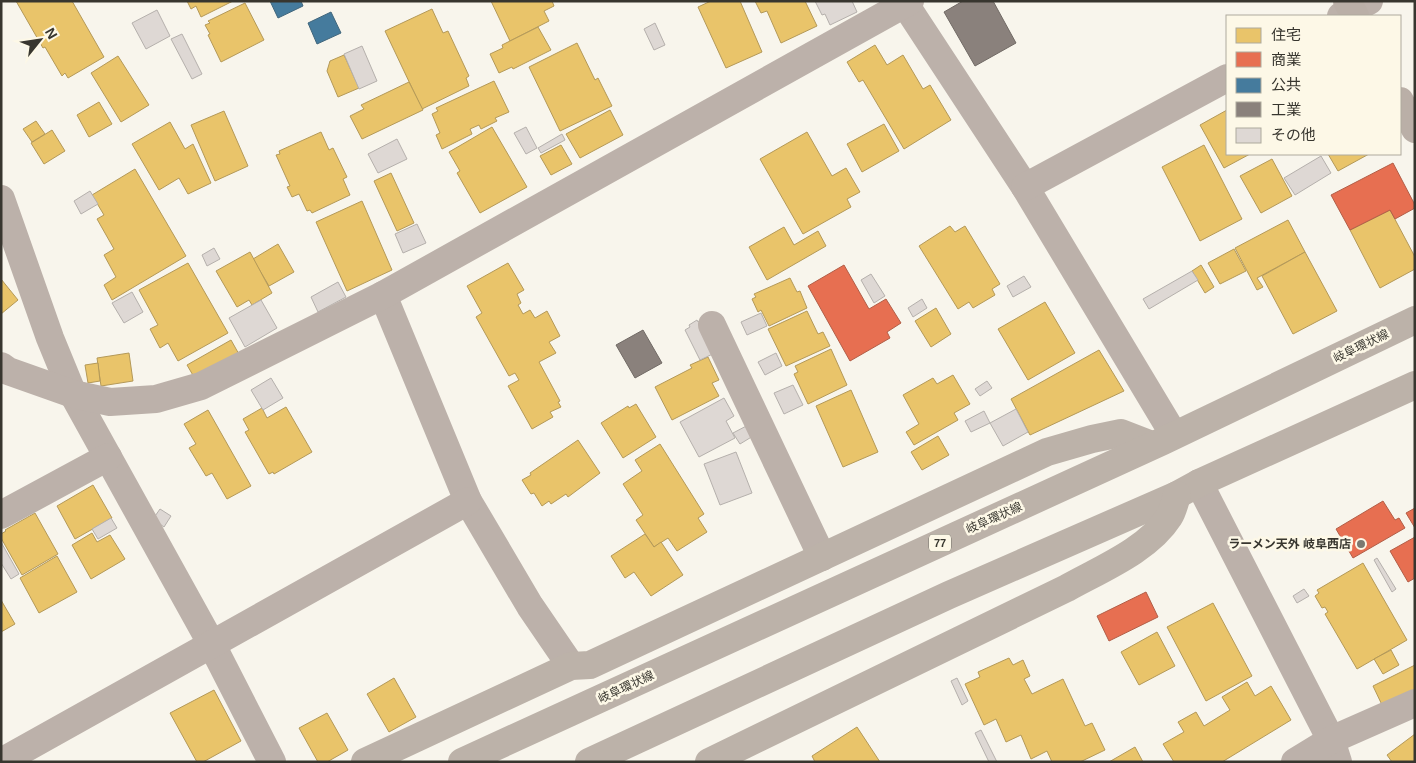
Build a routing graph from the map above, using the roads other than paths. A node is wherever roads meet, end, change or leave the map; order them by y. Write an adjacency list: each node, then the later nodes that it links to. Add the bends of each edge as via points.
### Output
1 (907, 3): 5 (street); 7 (street)
2 (1226, 79): 5 (street)
3 (1401, 103): 4 (street)
4 (1415, 129)
5 (1025, 187): 13 (street)
6 (1, 198): 12 (street)
7 (383, 295): 12 (street, via 201,386 156,399 110,402); 16 (street)
8 (1415, 320): 13 (main road, 岐阜環状線 / 77)
9 (712, 325): 18 (street)
10 (1, 366): 12 (street)
11 (1415, 385): 15 (main road)
12 (73, 394): 14 (street)
13 (1163, 440): 18 (main road, via 1121,433 1047,452); 26 (main road, 岐阜環状線 / 77)
14 (108, 457): 17 (street); 19 (street)
15 (1188, 489): 22 (street); 27 (main road, via 949,595); 28 (main road, via 1155,535 1122,557 1067,588)
16 (468, 501): 19 (street); 20 (street, via 530,606)
17 (1, 515)
18 (822, 557): 20 (main road, via 590,665)
19 (211, 643): 23 (street); 24 (street)
20 (571, 666): 25 (main road)
21 (1415, 703): 22 (street)
22 (1334, 751): 29 (street)
23 (1, 762)
24 (272, 762)
25 (366, 762)
26 (462, 762)
27 (589, 762)
28 (710, 762)
29 (1295, 762)

